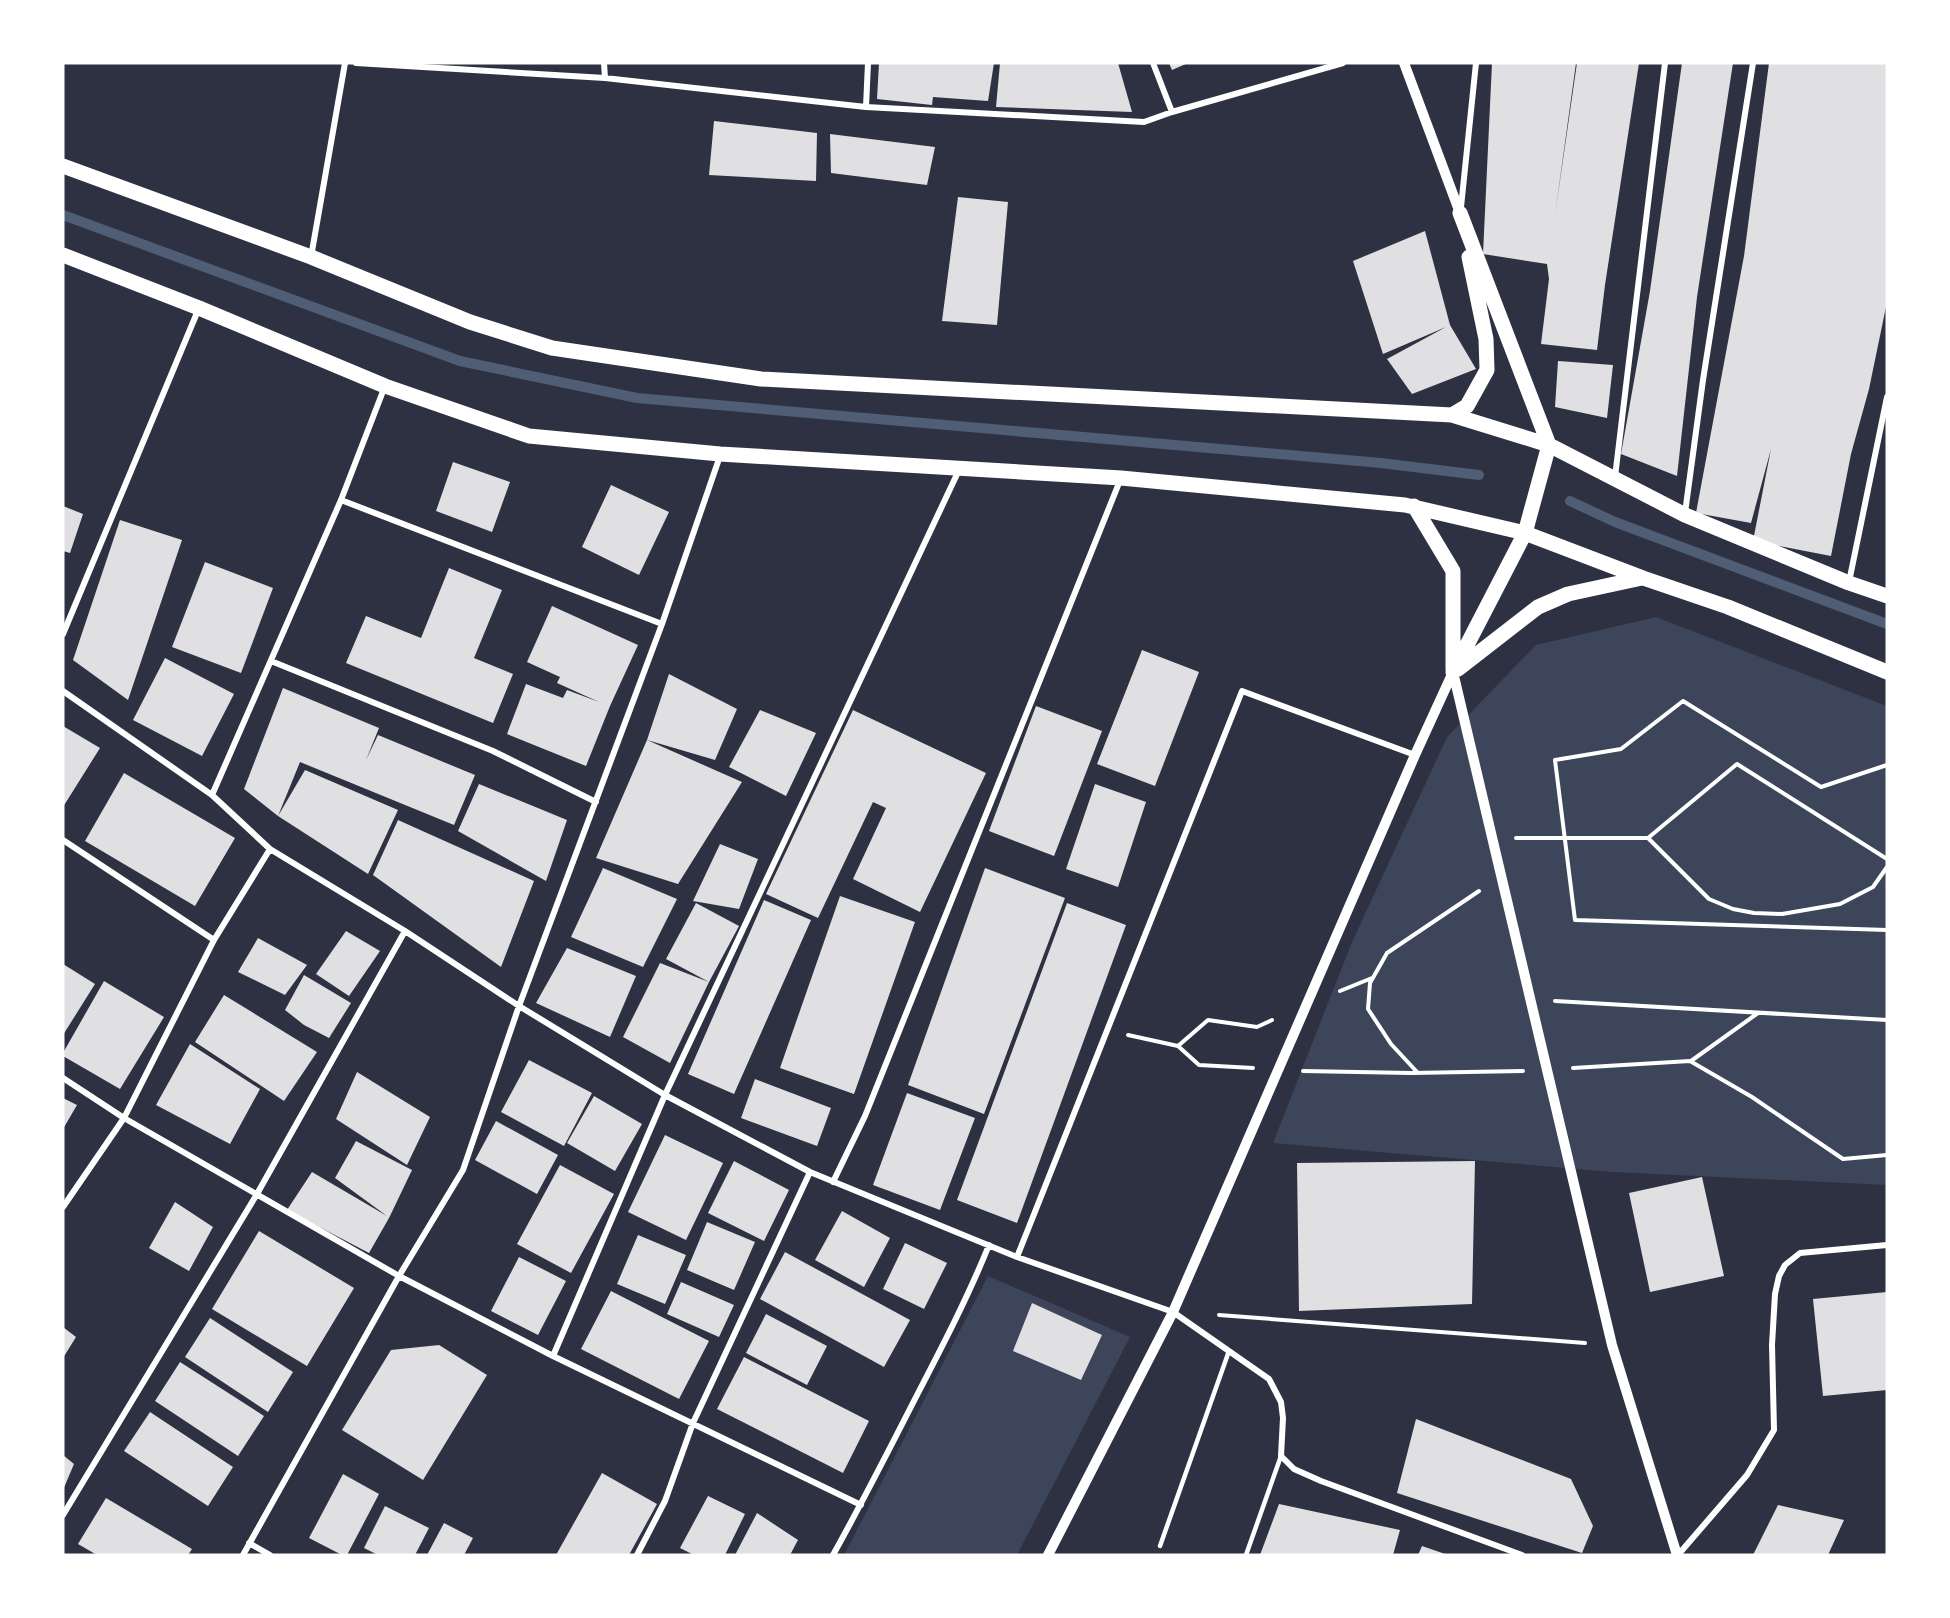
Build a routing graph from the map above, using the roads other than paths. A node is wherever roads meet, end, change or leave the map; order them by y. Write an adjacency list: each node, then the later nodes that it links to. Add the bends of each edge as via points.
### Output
1 (345, 63): 17 (street)
2 (356, 63): 11 (street)
3 (604, 63): 11 (street)
4 (868, 63): 12 (street)
5 (1153, 63): 13 (street)
6 (1343, 63): 13 (street)
7 (1404, 63): 15 (street)
8 (1476, 63): 15 (street)
9 (1665, 63): 26 (street)
10 (1753, 63): 29 (street)
11 (605, 78): 12 (street)
12 (866, 107): 13 (street, via 1144,122)
13 (1172, 112)
14 (63, 166): 17 (main road)
15 (1460, 213): 21 (main road, via 1486,339 1487,370 1467,406); 22 (main road)
16 (63, 255): 18 (main road)
17 (310, 258): 21 (main road, via 470,322 552,348 761,378)
18 (199, 308): 19 (main road); 35 (street)
19 (385, 386): 23 (main road, via 529,436); 27 (street)
20 (1887, 397): 32 (street)
21 (1452, 415): 22 (main road)
22 (1549, 446): 26 (main road); 30 (main road)
23 (720, 454): 24 (main road); 34 (street)
24 (959, 470): 25 (main road); 49 (street)
25 (1121, 478): 28 (main road); 52 (street, via 869,1105)
26 (1614, 480): 29 (main road)
27 (341, 500): 34 (street); 36 (street)
28 (1414, 506): 30 (main road); 37 (main road, via 1454,571)
29 (1684, 515): 32 (main road)
30 (1526, 533): 31 (main road); 37 (main road)
31 (1643, 578): 37 (main road, via 1568,594 1538,607); 38 (main road)
32 (1849, 583): 33 (main road)
33 (1887, 596)
34 (662, 624): 42 (street)
35 (63, 634)
36 (271, 661): 41 (street); 42 (street, via 493,751)
37 (1453, 672): 40 (street); 75 (street, via 1612,1345)
38 (1887, 672)
39 (63, 691): 41 (street)
40 (1415, 755): 57 (street, via 1242,691); 59 (street)
41 (212, 795): 44 (street)
42 (596, 802): 47 (street)
43 (63, 840): 46 (street)
44 (270, 849): 45 (street); 46 (street)
45 (405, 931): 47 (street); 53 (street)
46 (214, 940): 50 (street)
47 (519, 1006): 49 (street); 58 (street, via 463,1170)
48 (63, 1078): 50 (street)
49 (665, 1095): 51 (street); 61 (street)
50 (124, 1118): 53 (street); 54 (street)
51 (810, 1172): 52 (street); 62 (street)
52 (833, 1182): 55 (street)
53 (257, 1194): 58 (street); 65 (street)
54 (63, 1207)
55 (989, 1245): 57 (street); 64 (street, via 966,1299)
56 (1887, 1245): 75 (street, via 1800,1253 1785,1265 1775,1294 1774,1430 1747,1476)
57 (1017, 1257): 59 (street)
58 (399, 1276): 61 (street); 66 (street)
59 (1173, 1312): 60 (street); 72 (street)
60 (1229, 1352): 63 (street, via 1269,1379 1281,1402); 67 (lane)
61 (553, 1356): 62 (street)
62 (693, 1423): 64 (street); 70 (street, via 665,1501)
63 (1281, 1456): 73 (lane); 74 (street, via 1294,1469 1321,1481)
64 (861, 1505): 71 (street)
65 (63, 1515)
66 (249, 1543): 68 (street); 69 (street)
67 (1160, 1546)
68 (243, 1555)
69 (270, 1555)
70 (637, 1555)
71 (833, 1555)
72 (1048, 1555)
73 (1246, 1555)
74 (1522, 1555)
75 (1677, 1555)

